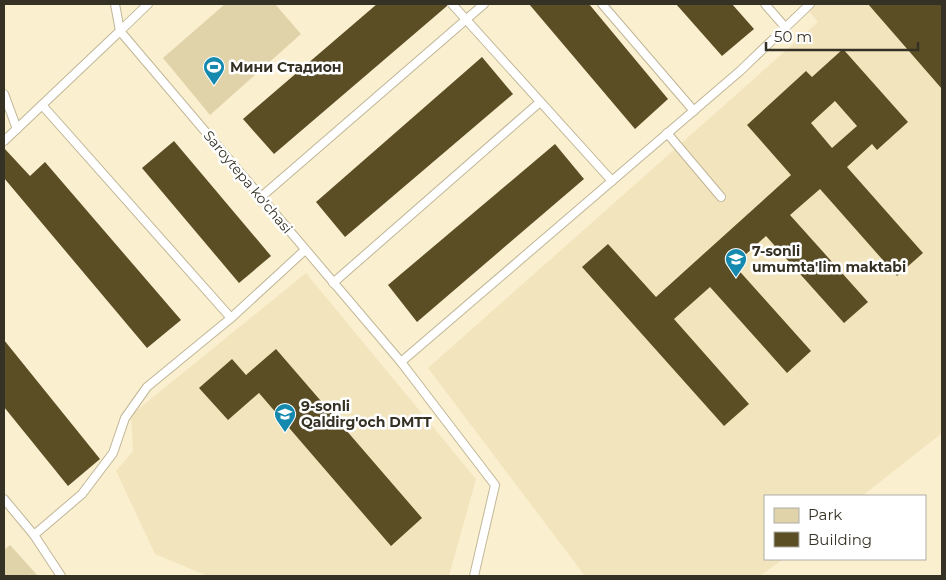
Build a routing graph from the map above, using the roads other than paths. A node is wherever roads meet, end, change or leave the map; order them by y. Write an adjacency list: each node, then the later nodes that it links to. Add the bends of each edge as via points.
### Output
1 (115, 4): 10 (lane)
2 (148, 4): 10 (lane)
3 (452, 4): 8 (lane)
4 (484, 4): 8 (lane)
5 (602, 4): 14 (lane)
6 (765, 4): 9 (lane)
7 (810, 4): 9 (lane)
8 (466, 20): 12 (lane); 20 (lane)
9 (785, 27): 14 (lane)
10 (120, 30): 13 (lane); 20 (lane, Saroytepa ko'chasi)
11 (4, 94): 15 (lane)
12 (540, 102): 18 (lane); 22 (lane)
13 (42, 105): 15 (lane); 23 (lane)
14 (694, 111): 16 (lane)
15 (17, 129): 17 (lane)
16 (667, 134): 18 (lane); 19 (lane)
17 (4, 141)
18 (612, 181): 24 (lane)
19 (721, 196)
20 (260, 197): 21 (lane, Saroytepa ko'chasi)
21 (305, 250): 22 (lane, Saroytepa ko'chasi); 23 (lane)
22 (333, 282): 24 (lane, Saroytepa ko'chasi)
23 (231, 318): 26 (lane, via 147,387 125,418 113,453 82,494)
24 (401, 362): 28 (lane, Saroytepa ko'chasi, via 495,485)
25 (4, 499): 26 (lane)
26 (34, 536): 27 (lane)
27 (61, 576)
28 (474, 576)

